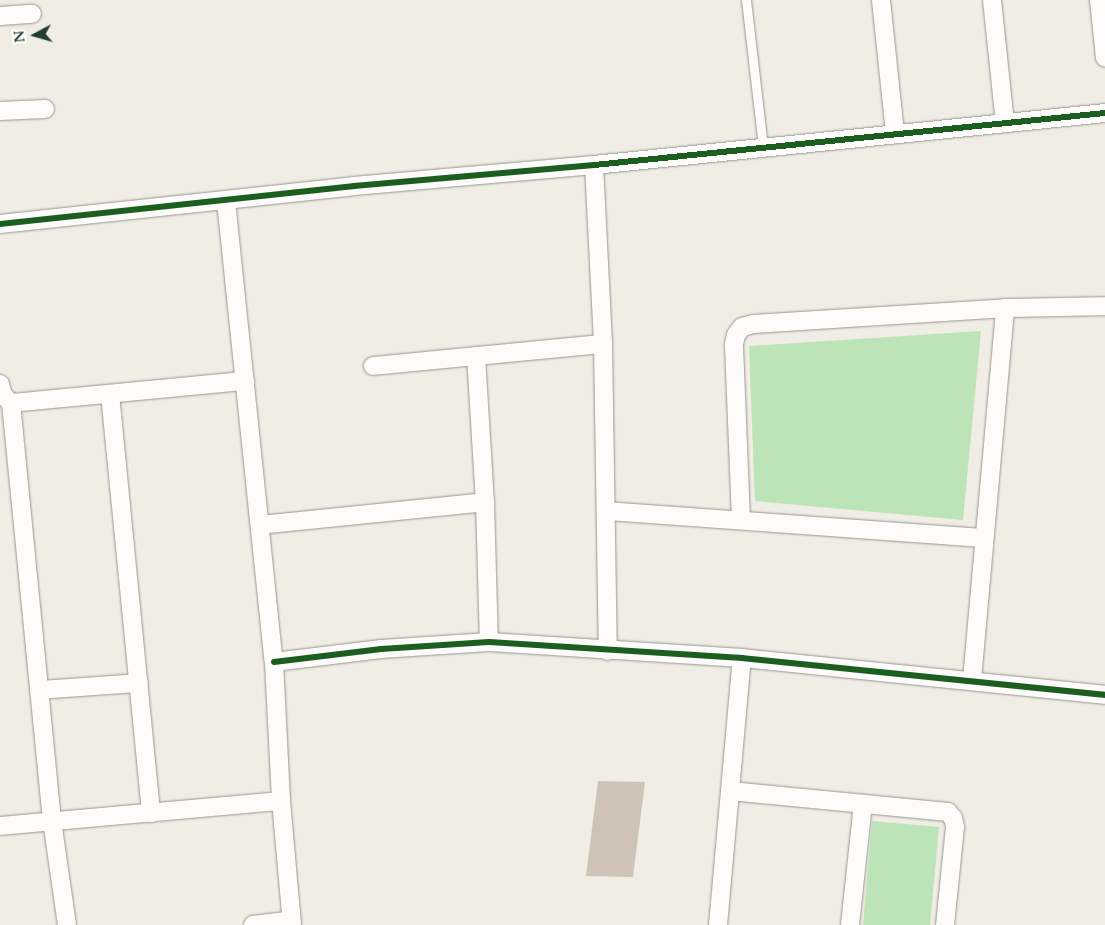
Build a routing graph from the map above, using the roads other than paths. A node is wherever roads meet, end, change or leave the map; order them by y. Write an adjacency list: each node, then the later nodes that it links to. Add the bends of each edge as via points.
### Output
1 (746, 0): 13 (lane)
2 (881, 0): 12 (street)
3 (992, 0): 11 (street)
4 (1099, 0): 7 (street)
5 (32, 14): 6 (street)
6 (0, 16)
7 (1105, 58)
8 (44, 108): 9 (street)
9 (0, 111)
10 (1105, 113): 11 (street)
11 (1005, 123): 12 (street)
12 (895, 134): 13 (street)
13 (763, 147): 14 (street)
14 (594, 165): 15 (street, via 442,177); 19 (street)
15 (226, 201): 16 (street); 22 (street)
16 (0, 224)
17 (1105, 306): 18 (street)
18 (1005, 308): 28 (street, via 742,327 734,344); 30 (street)
19 (603, 344): 20 (street); 27 (street)
20 (476, 356): 21 (street); 26 (street)
21 (374, 366)
22 (245, 382): 24 (street); 29 (street)
23 (0, 384): 25 (street)
24 (110, 394): 25 (street); 36 (street)
25 (11, 403): 37 (street)
26 (485, 502): 29 (street); 31 (street)
27 (607, 511): 28 (street); 32 (street)
28 (741, 520): 30 (street)
29 (260, 525): 34 (street)
30 (984, 538): 35 (street)
31 (489, 642): 32 (street); 34 (street, via 381,649)
32 (608, 651): 33 (street)
33 (742, 658): 35 (street); 39 (street)
34 (274, 662): 40 (street)
35 (972, 680): 38 (street)
36 (139, 683): 37 (street); 42 (street)
37 (39, 690): 43 (street)
38 (1105, 695)
39 (730, 791): 41 (street); 48 (street)
40 (280, 801): 42 (street); 45 (street)
41 (863, 804): 49 (street); 50 (street, via 939,810 948,812 953,818 955,826)
42 (151, 813): 43 (street)
43 (52, 821): 44 (street); 46 (street)
44 (0, 826)
45 (291, 922): 47 (street)
46 (67, 925)
47 (253, 925)
48 (718, 925)
49 (850, 925)
50 (945, 925)

